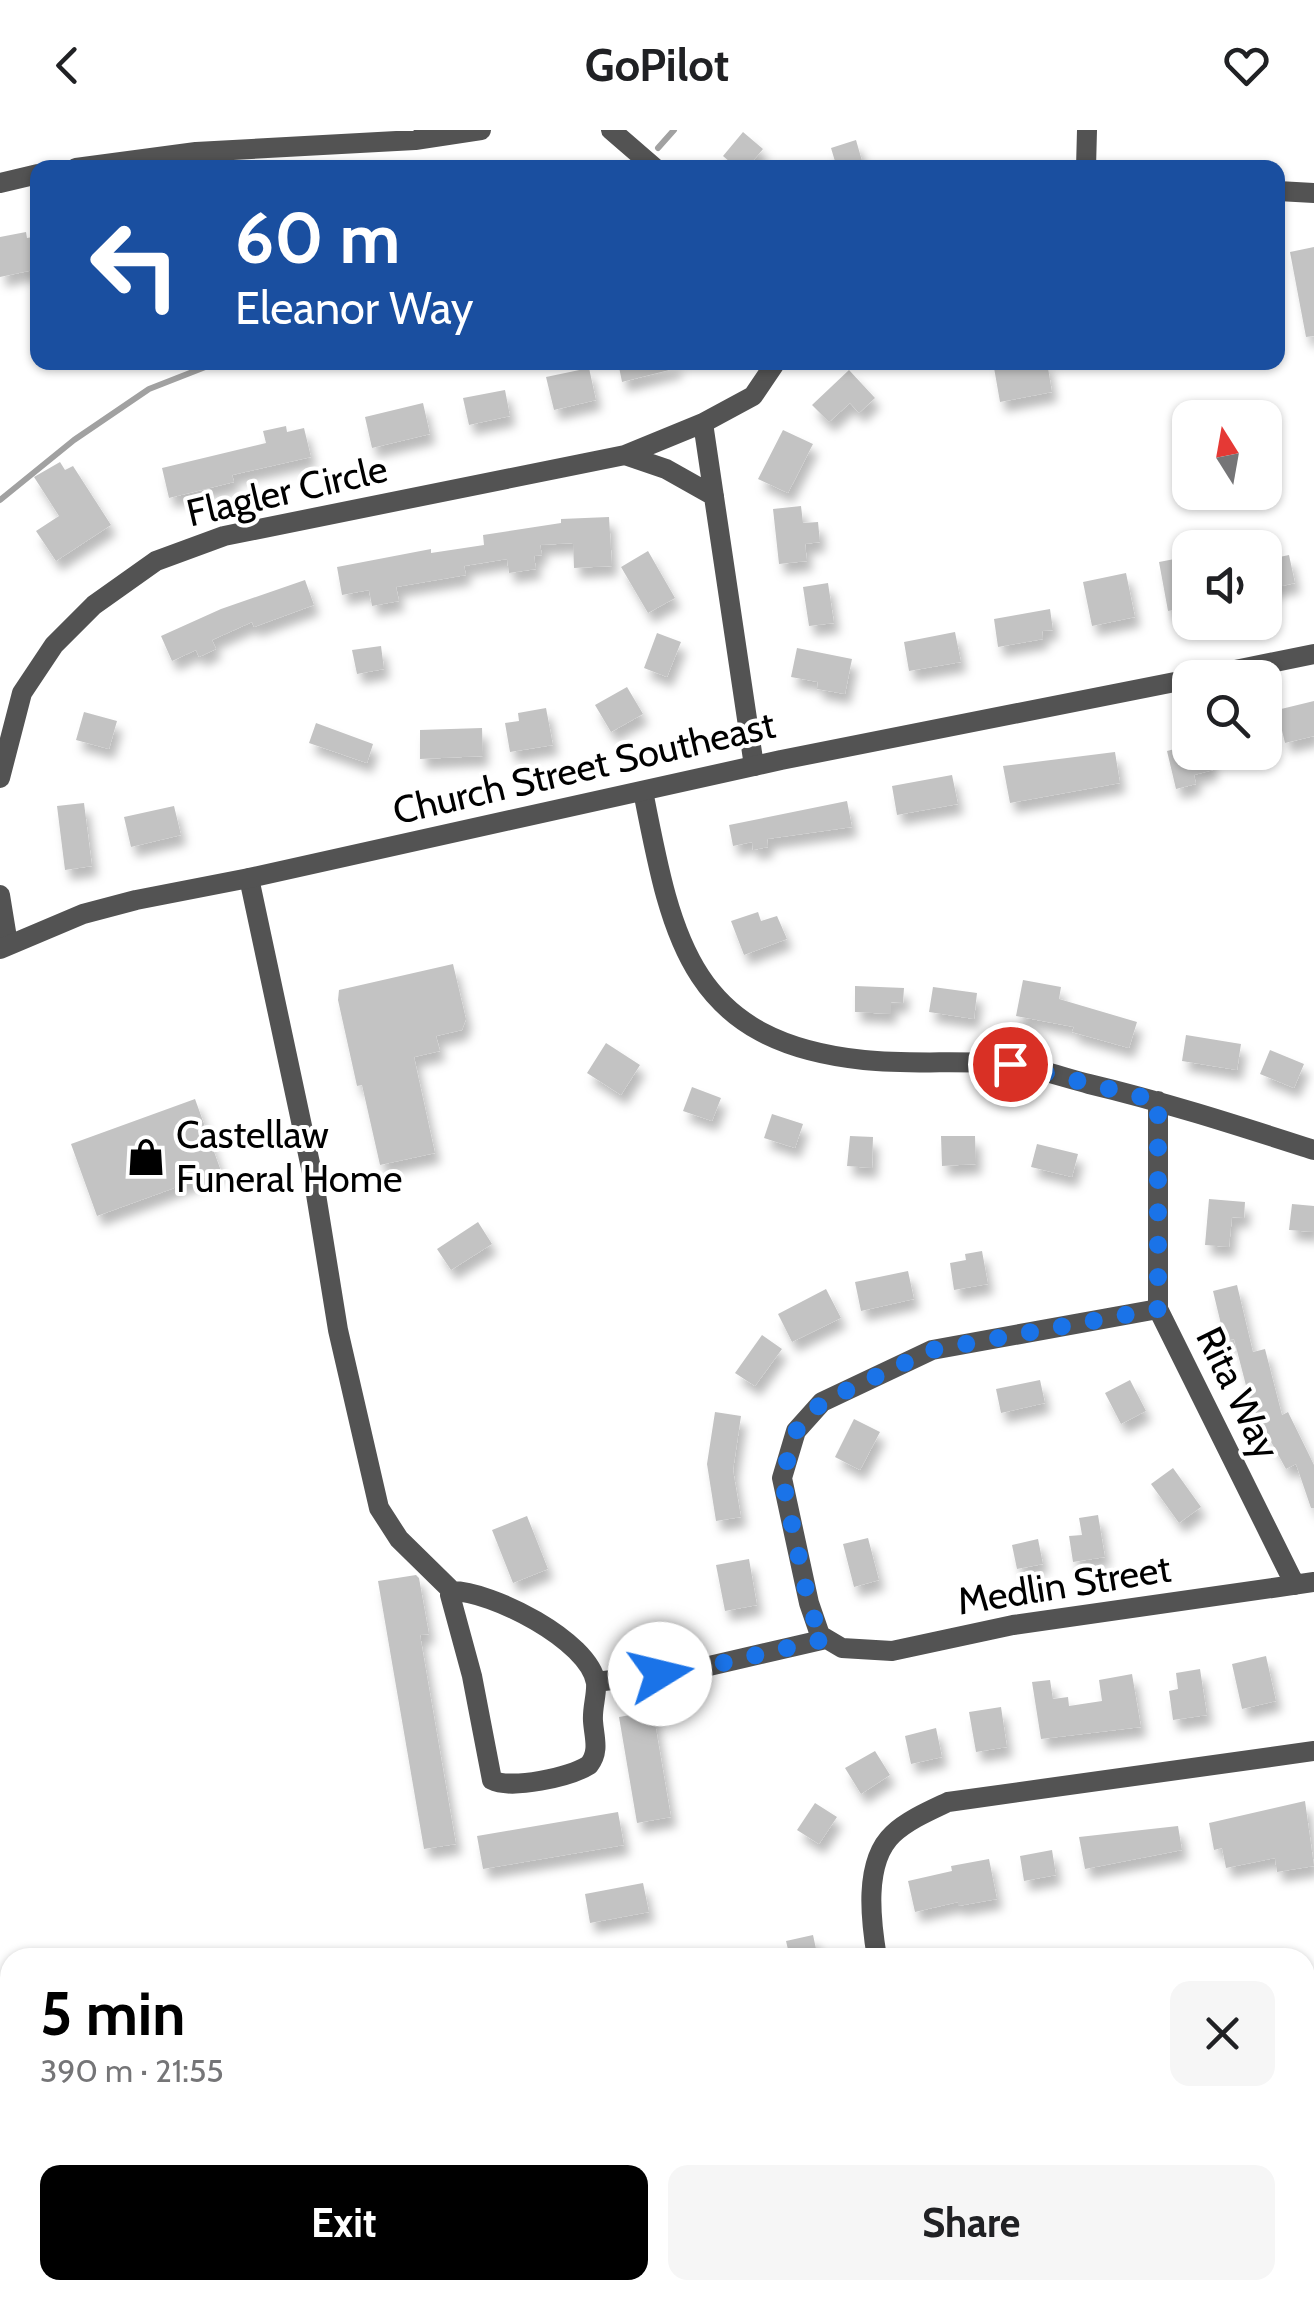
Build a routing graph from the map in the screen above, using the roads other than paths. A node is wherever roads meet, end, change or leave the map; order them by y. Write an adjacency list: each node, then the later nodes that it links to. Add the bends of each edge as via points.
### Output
1 (481, 130): 4 (street)
2 (611, 130): 5 (street)
3 (1087, 130): 6 (street)
4 (136, 160)
5 (645, 160)
6 (1086, 160)
7 (30, 176): 8 (street)
8 (0, 183)
9 (1285, 192): 10 (street)
10 (1314, 193)
11 (771, 370): 12 (street, Flagler Circle, via 753,396)
12 (703, 423): 13 (street, Flagler Circle); 14 (street)
13 (624, 456): 14 (street, via 666,468); 19 (street, Flagler Circle, via 224,536 156,561 94,604 54,645 22,693)
14 (714, 496): 18 (street)
15 (1314, 654): 16 (street, Church Street Southeast)
16 (1282, 660)
17 (1172, 682): 18 (street, Church Street Southeast)
18 (754, 766): 20 (street, Church Street Southeast)
19 (0, 778)
20 (643, 791): 21 (street, Church Street Southeast); 24 (street, via 666,896 688,954 720,1006 754,1028 798,1050 866,1060 1010,1064)
21 (249, 878): 23 (street, Church Street Southeast, via 83,914); 28 (street, via 379,1508 399,1539)
22 (0, 894): 23 (street)
23 (4, 946)
24 (1158, 1101): 25 (street); 26 (street, Rita Way)
25 (1314, 1150)
26 (1158, 1309): 27 (street, Rita Way); 29 (street, via 932,1350 822,1402 796,1431 782,1478 809,1604)
27 (1304, 1583): 29 (street, Medlin Street, via 1013,1625 892,1651 842,1648)
28 (452, 1591): 30 (street, via 488,1599 546,1627 576,1652); 30 (street, via 492,1780 514,1784 589,1765 596,1751)
29 (826, 1639): 30 (street, via 692,1670)
30 (596, 1682)
31 (1314, 1751): 32 (street, via 948,1802 890,1836 872,1895)
32 (876, 1948)

